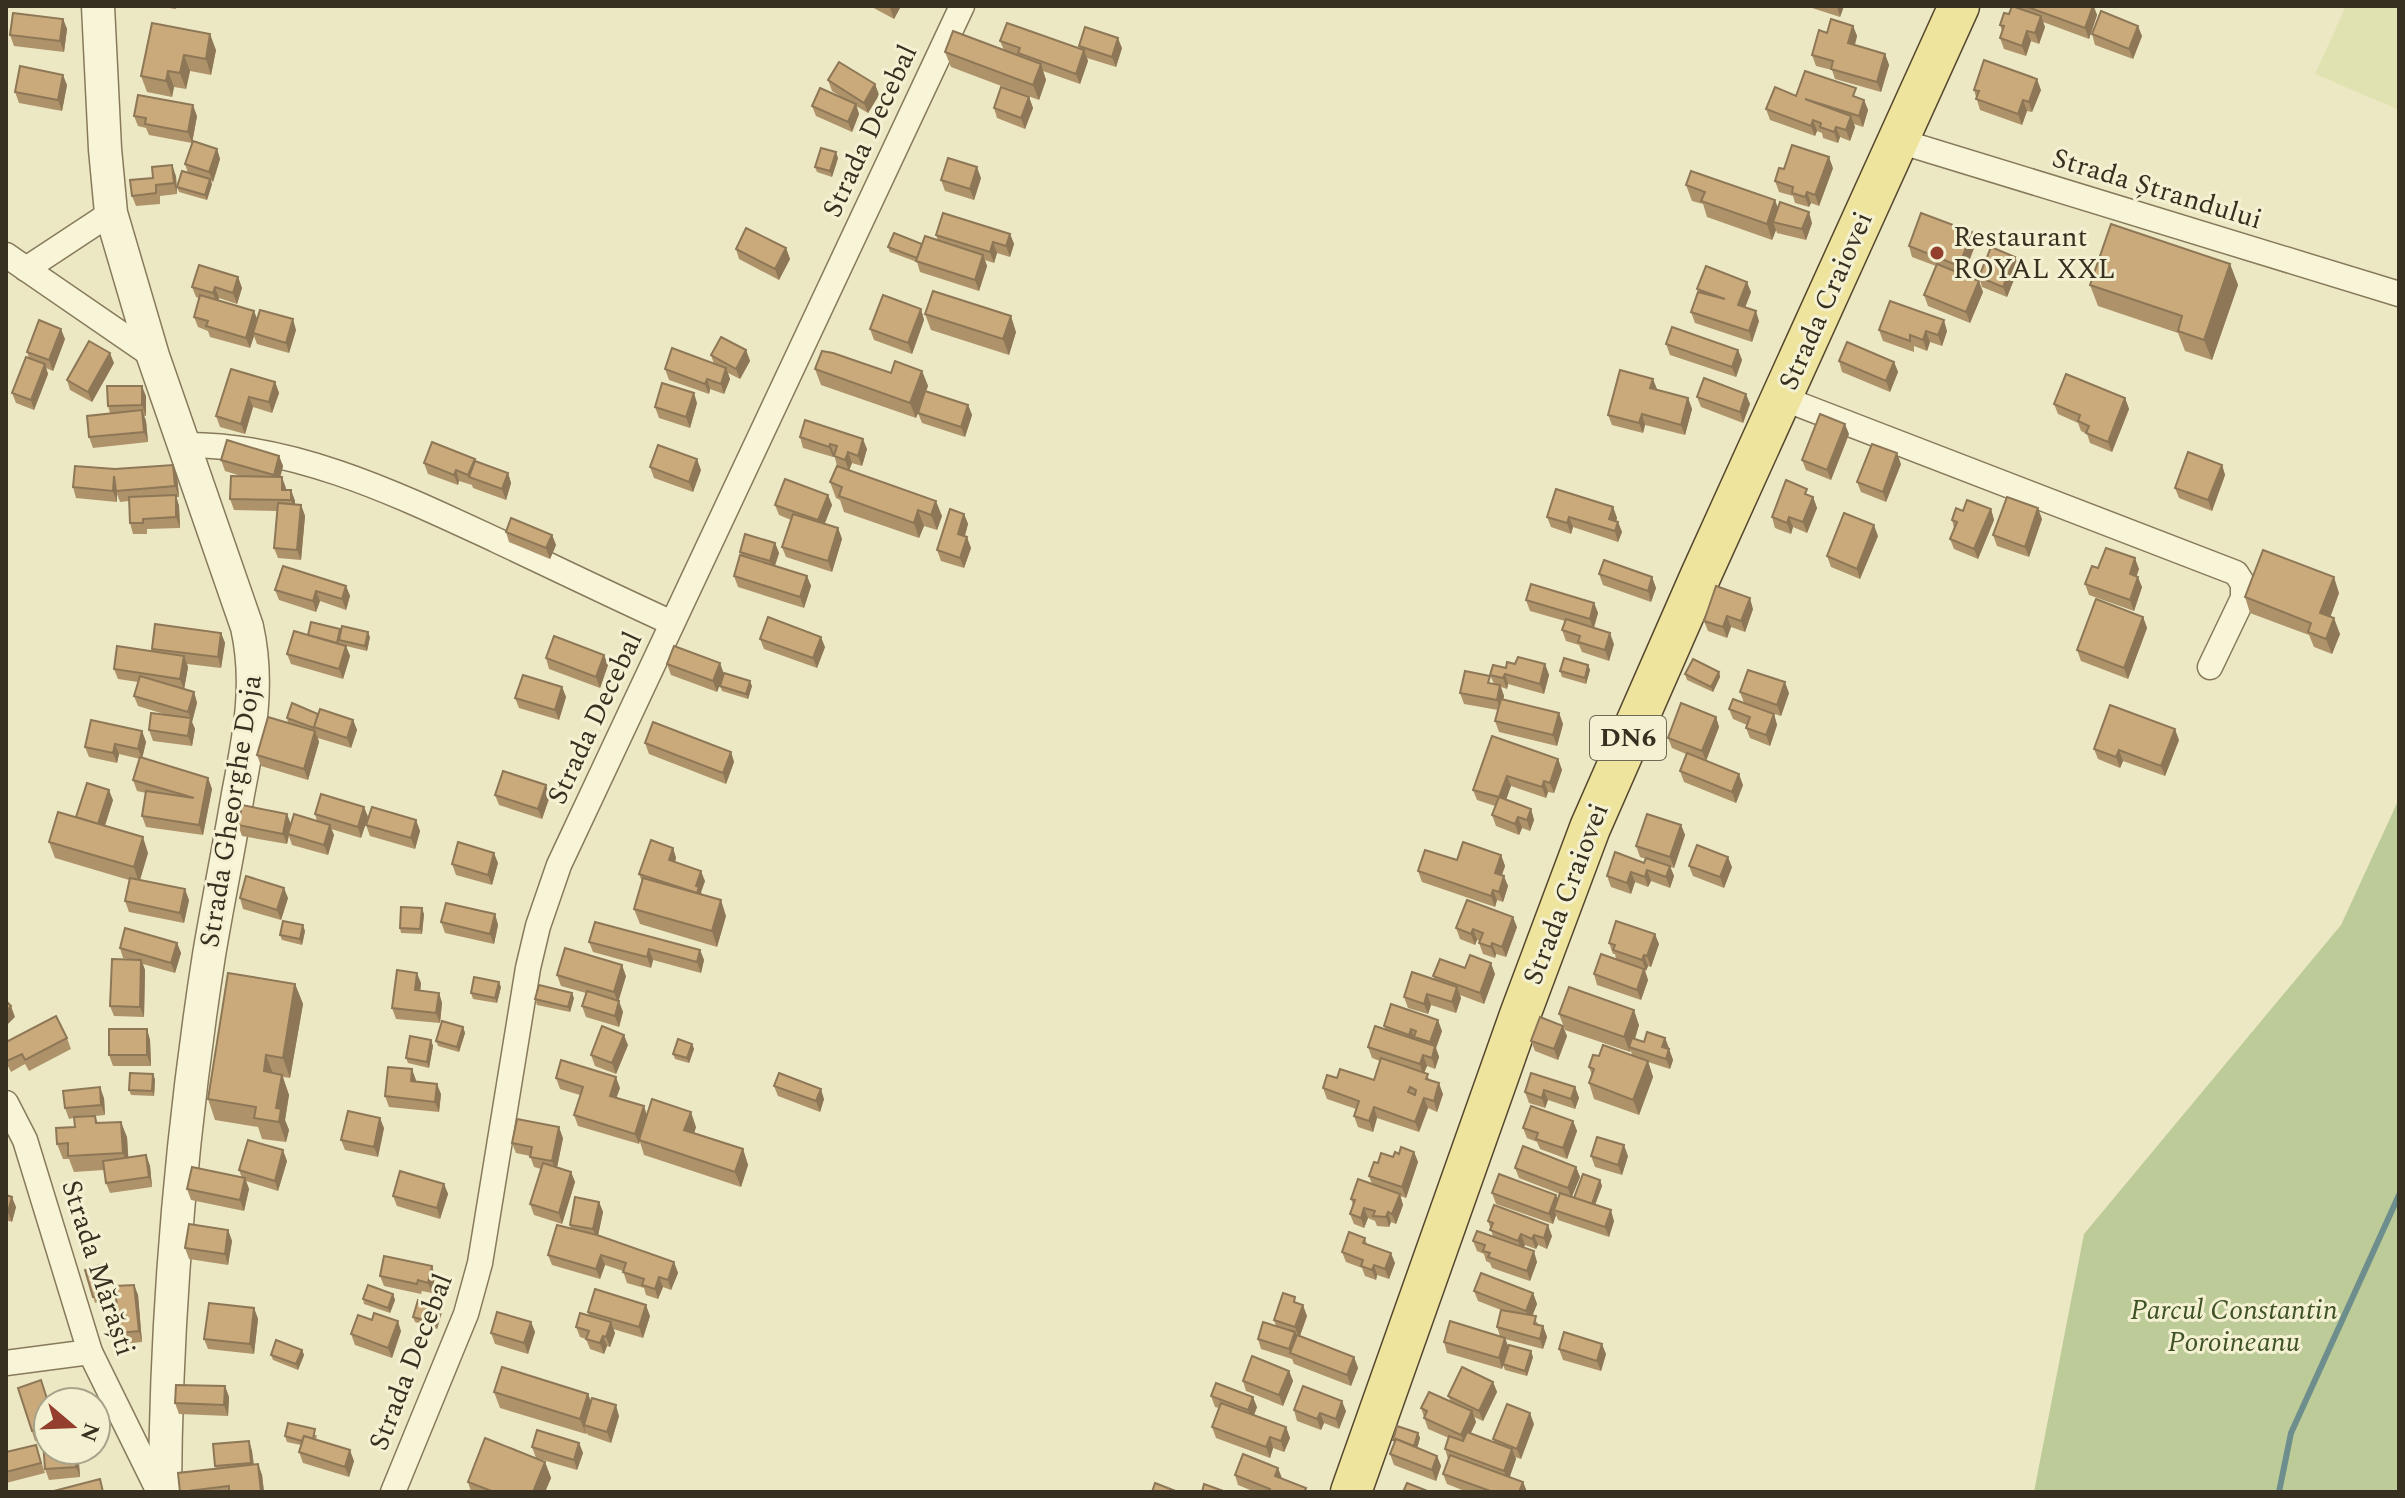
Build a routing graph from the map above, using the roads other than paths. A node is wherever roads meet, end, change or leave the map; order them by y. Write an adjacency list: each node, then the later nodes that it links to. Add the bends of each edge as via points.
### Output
1 (98, 6): 5 (street, Strada Gheorghe Doja)
2 (962, 6): 11 (street, Strada Decebal)
3 (1959, 6): 4 (main road, Strada Craiovei / DN6)
4 (1899, 141): 7 (street, Strada Ștrandului); 9 (main road, Strada Craiovei / DN6)
5 (111, 213): 6 (street); 8 (street, Strada Gheorghe Doja)
6 (16, 262): 8 (street)
7 (2399, 294)
8 (153, 356): 10 (street, Strada Gheorghe Doja)
9 (1782, 398): 12 (street, via 2236,573 2243,598); 18 (main road, Strada Craiovei / DN6, via 1590,828)
10 (185, 445): 11 (street, via 241,448 361,481); 16 (street, Strada Gheorghe Doja, via 247,627 254,694 210,954 176,1212)
11 (672, 623): 17 (street, Strada Decebal, via 559,865 538,926 480,1263 466,1314)
12 (2210, 667)
13 (6, 1103): 14 (street, Strada Mărăști, via 25,1140)
14 (90, 1352): 15 (street); 16 (street, Strada Mărăști)
15 (6, 1363)
16 (162, 1492)
17 (393, 1492)
18 (1351, 1492)

